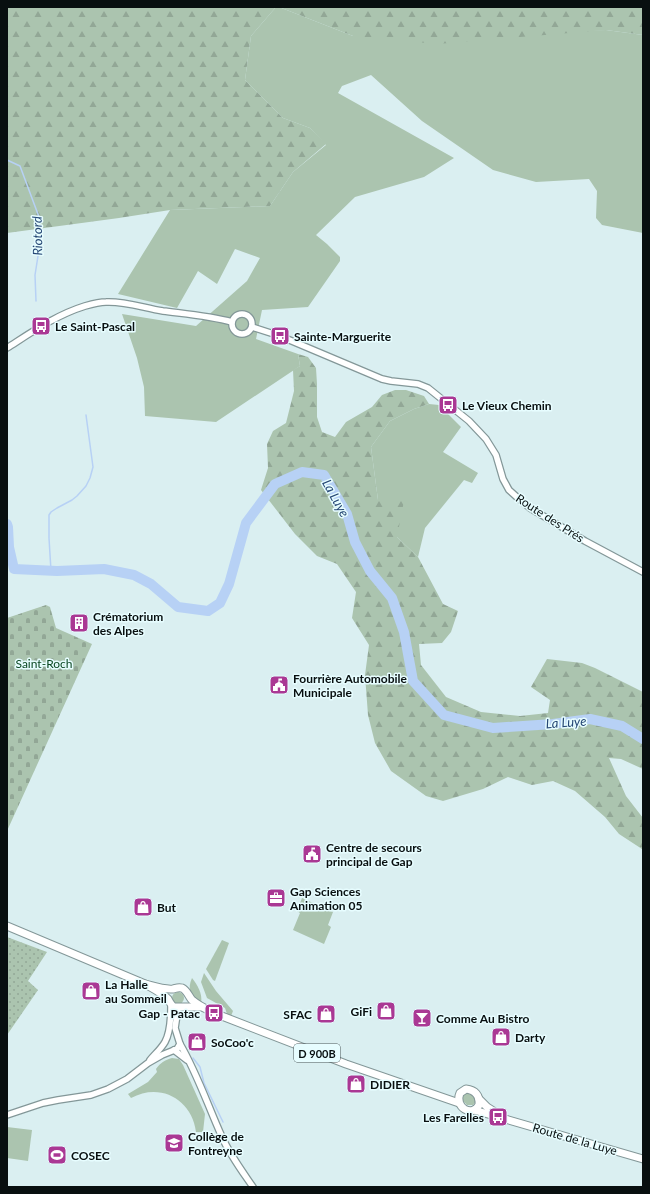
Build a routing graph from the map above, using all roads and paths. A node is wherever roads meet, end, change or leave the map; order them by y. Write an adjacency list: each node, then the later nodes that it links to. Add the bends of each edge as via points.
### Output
1 (232, 322): 2 (street, via 233,329 239,334 245,334); 2 (street, via 238,315 243,314 250,319); 3 (street, via 127,303 104,302 80,308 49,322)
2 (252, 327): 4 (street, Route des Prés, via 382,378 428,388 469,421 486,439 496,455 503,479 518,499 585,541)
3 (7, 348)
4 (643, 572)
5 (7, 926): 6 (main road)
6 (144, 984): 7 (main road); 9 (main road)
7 (173, 989): 8 (main road, via 182,988); 9 (main road, via 169,994)
8 (188, 996): 9 (main road, via 186,1003); 10 (main road, D 900B)
9 (175, 1005): 10 (main road, D 900B); 11 (street); 12 (street)
10 (200, 1007): 18 (main road, D 900B, via 346,1064)
11 (177, 1037): 12 (street, via 172,1035); 13 (street)
12 (166, 1040): 14 (street, via 167,1048); 15 (street)
13 (180, 1044): 14 (street); 16 (street)
14 (173, 1050): 15 (street); 16 (street)
15 (148, 1063): 22 (street, via 127,1079 99,1093 43,1103)
16 (191, 1063): 25 (street, via 222,1138)
17 (460, 1093): 18 (main road, D 900B); 19 (main road, via 471,1090 478,1094); 20 (main road)
18 (437, 1095): 20 (main road, D 900B)
19 (479, 1099): 21 (main road, via 478,1107); 23 (main road, Route de la Luye)
20 (459, 1103): 21 (main road, via 465,1110)
21 (474, 1110): 23 (main road, Route de la Luye)
22 (7, 1115)
23 (506, 1118): 24 (main road, Route de la Luye)
24 (643, 1159)
25 (252, 1187)

